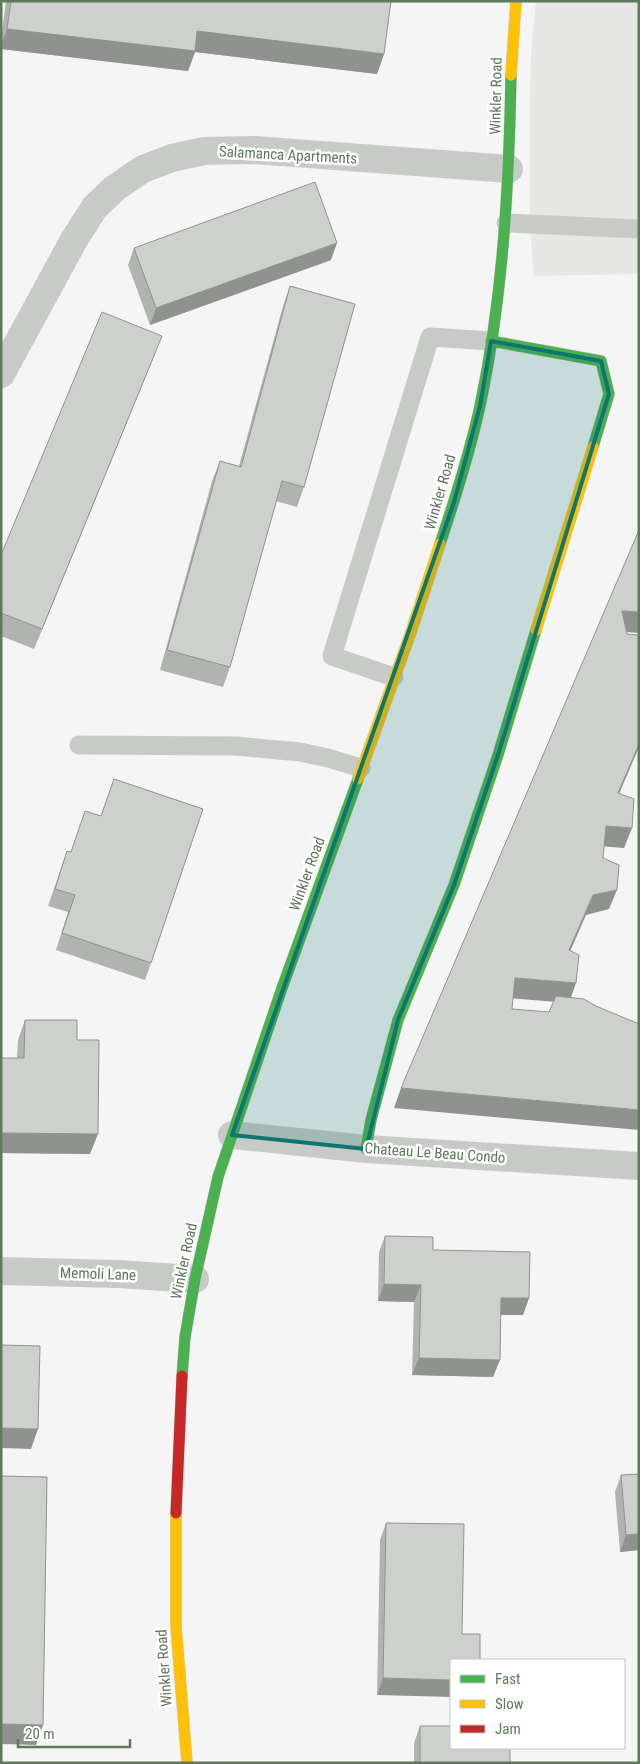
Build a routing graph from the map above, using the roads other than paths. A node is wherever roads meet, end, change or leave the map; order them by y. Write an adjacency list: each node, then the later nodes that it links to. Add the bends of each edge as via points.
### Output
1 (516, 1): 2 (street, Winkler Road)
2 (509, 169): 3 (street, Winkler Road); 6 (street, Salamanca Apartments, via 254,150 204,151 143,169 114,188 95,207)
3 (506, 223): 4 (lane); 5 (street, Winkler Road)
4 (639, 229)
5 (491, 341): 7 (street, Winkler Road, via 480,406 454,502); 7 (lane, via 430,337 332,656); 11 (street, via 601,361 609,394 498,755 454,885 398,1020)
6 (1, 374)
7 (394, 677): 9 (street, Winkler Road)
8 (79, 745): 9 (lane, via 236,746 300,752)
9 (361, 768): 10 (street, Winkler Road)
10 (232, 1135): 11 (street, Chateau Le Beau Condo); 14 (street, Winkler Road, via 218,1177)
11 (366, 1149): 12 (street, Chateau Le Beau Condo)
12 (639, 1166)
13 (1, 1272): 14 (street, Memoli Lane)
14 (195, 1279): 15 (street, Winkler Road, via 181,1383 175,1526 176,1626)
15 (187, 1763)

